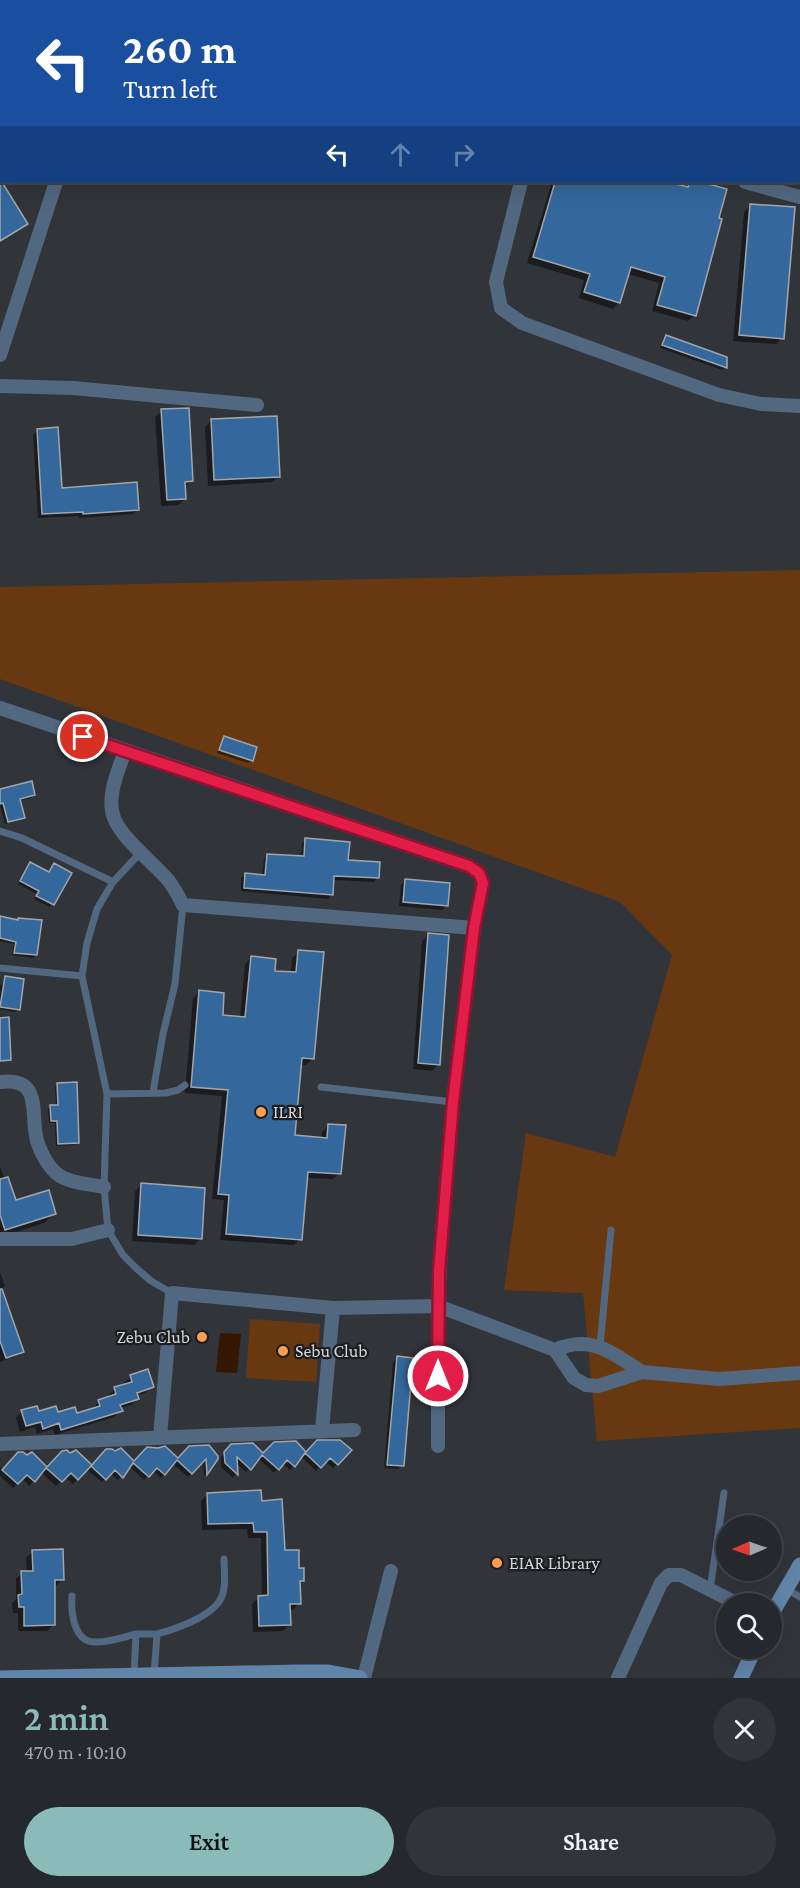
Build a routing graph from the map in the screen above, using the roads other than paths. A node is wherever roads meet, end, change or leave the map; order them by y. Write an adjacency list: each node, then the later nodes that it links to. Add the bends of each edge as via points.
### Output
1 (56, 183): 5 (street)
2 (521, 183): 8 (street, via 496,282 501,308 522,323 719,394 761,404)
3 (749, 183): 4 (street)
4 (800, 197)
5 (0, 355)
6 (0, 386): 7 (street, via 73,388)
7 (257, 405)
8 (800, 406)
9 (0, 708): 10 (street)
10 (125, 751): 12 (street, via 113,786 114,818); 15 (street, via 469,866 479,873 483,883)
11 (0, 831): 13 (lane)
12 (141, 852): 13 (lane); 14 (street, via 169,882)
13 (113, 882): 17 (lane, via 97,909)
14 (183, 905): 15 (street); 21 (lane, via 175,984)
15 (474, 928): 23 (street)
16 (0, 968): 17 (lane)
17 (82, 976): 22 (lane)
18 (0, 1082): 24 (street, via 12,1081 28,1088 34,1102 36,1138 48,1165 63,1178)
19 (185, 1085): 21 (lane, via 166,1093)
20 (321, 1087): 23 (lane)
21 (153, 1092): 22 (lane)
22 (107, 1094): 24 (lane)
23 (453, 1102): 29 (street)
24 (104, 1187): 25 (lane)
25 (108, 1230): 27 (street, via 72,1239); 28 (lane, via 136,1268)
26 (611, 1230): 31 (lane)
27 (0, 1239)
28 (172, 1293): 30 (street); 37 (street)
29 (438, 1306): 30 (street); 32 (street); 39 (street)
30 (333, 1308): 35 (street)
31 (600, 1346): 32 (street, via 577,1343); 33 (street)
32 (555, 1350): 33 (street, via 574,1378 586,1385 598,1386)
33 (642, 1372): 34 (street, via 719,1379)
34 (800, 1373)
35 (322, 1430): 36 (street); 37 (street)
36 (354, 1430)
37 (160, 1437): 38 (street)
38 (0, 1444)
39 (438, 1446)
40 (724, 1493): 44 (lane)
41 (224, 1560): 50 (lane, via 224,1592 220,1599 181,1628)
42 (800, 1565): 46 (main road)
43 (391, 1571): 54 (street)
44 (711, 1590): 45 (street); 55 (street, via 681,1575 669,1575 661,1583)
45 (717, 1593)
46 (793, 1593): 48 (main road)
47 (72, 1596): 49 (lane, via 74,1623 84,1638 92,1642)
48 (782, 1604)
49 (136, 1634): 50 (lane); 52 (lane)
50 (157, 1634): 52 (lane)
51 (750, 1659): 56 (main road)
52 (142, 1676): 53 (main road); 54 (main road, via 327,1672)
53 (0, 1678)
54 (362, 1678)
55 (618, 1678)
56 (741, 1678)

